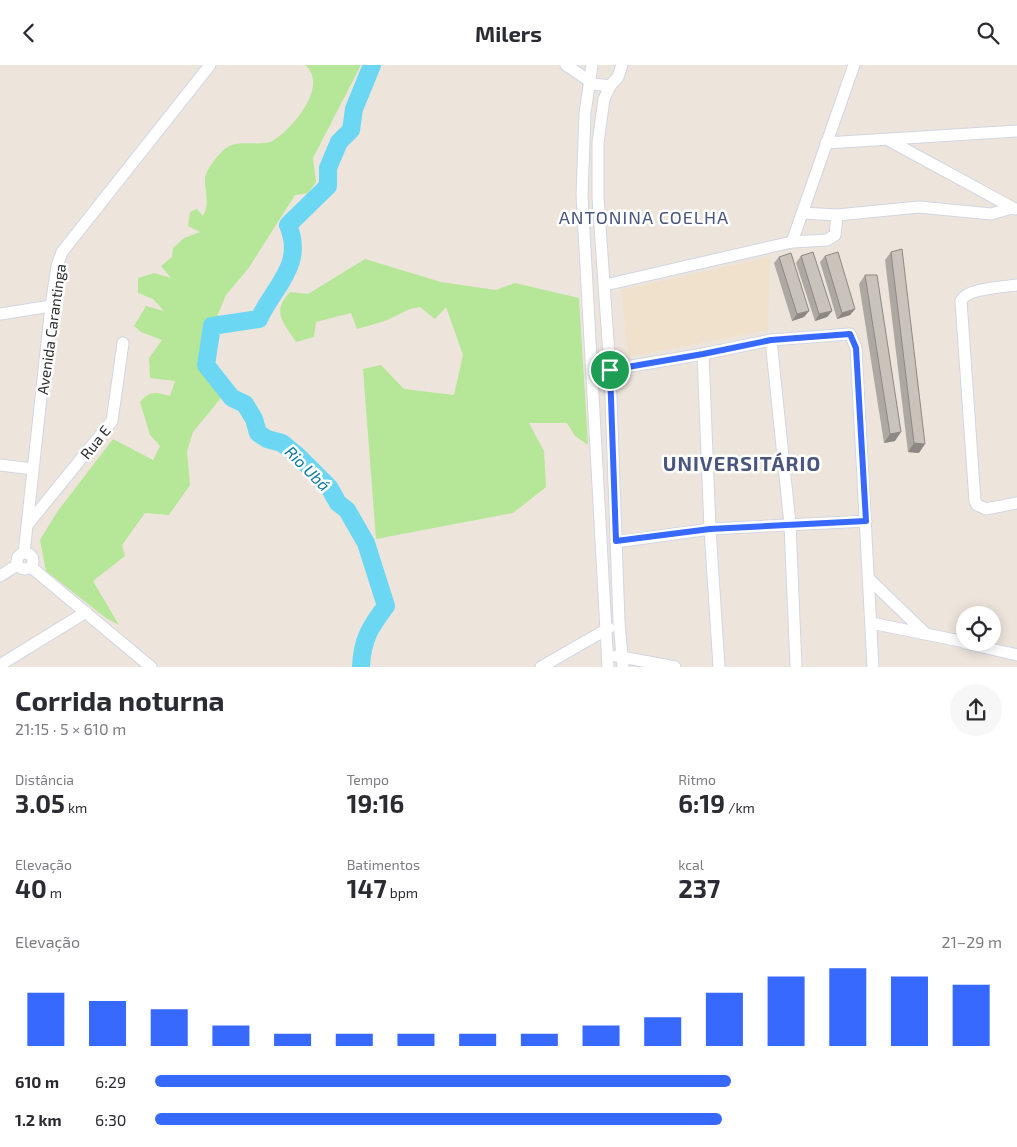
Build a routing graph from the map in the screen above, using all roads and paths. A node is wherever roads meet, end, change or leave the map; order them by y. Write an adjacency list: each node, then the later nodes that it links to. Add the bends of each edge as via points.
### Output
1 (210, 65): 17 (street, Avenida Carantinga, via 62,252)
2 (566, 65): 6 (street)
3 (592, 65): 6 (street)
4 (622, 65): 7 (street)
5 (854, 65): 10 (street)
6 (589, 80): 7 (street, via 597,86); 23 (street, via 582,195)
7 (610, 86): 15 (street, via 604,99 598,143 598,197)
8 (1017, 131): 9 (street)
9 (890, 141): 10 (street); 11 (street)
10 (826, 143): 12 (street)
11 (1015, 209): 13 (street, via 991,214 919,207)
12 (803, 213): 13 (street); 14 (street)
13 (837, 215): 14 (street, via 835,235 830,239)
14 (792, 242): 15 (street)
15 (605, 285): 22 (street)
16 (1017, 285): 26 (street, via 966,293 961,301 975,501 986,509)
17 (51, 306): 18 (street); 25 (street, Avenida Carantinga)
18 (0, 314)
19 (771, 340): 21 (street); 27 (street, via 850,334 854,342); 29 (street)
20 (123, 343): 28 (street, Rua E, via 112,421)
21 (703, 354): 22 (street); 30 (street)
22 (610, 370): 23 (street); 31 (street)
23 (593, 373): 40 (street)
24 (0, 465): 25 (street)
25 (33, 469): 28 (street, Avenida Carantinga)
26 (1017, 503)
27 (866, 521): 29 (street); 36 (street)
28 (28, 523): 32 (street, Avenida Carantinga)
29 (790, 524): 30 (street); 54 (street)
30 (710, 529): 31 (street); 53 (street)
31 (616, 541): 38 (street)
32 (24, 553): 33 (street, via 18,557); 34 (street, via 32,559)
33 (17, 565): 34 (street, via 24,570); 35 (street)
34 (31, 567): 37 (street)
35 (0, 576)
36 (870, 580): 39 (street); 41 (street)
37 (86, 612): 48 (street); 49 (street)
38 (619, 622): 40 (street); 46 (street)
39 (871, 623): 41 (street); 55 (street)
40 (604, 631): 44 (street); 50 (street)
41 (925, 633): 42 (street)
42 (956, 640)
43 (1001, 651): 45 (street)
44 (607, 654): 46 (street); 51 (street)
45 (1017, 655)
46 (622, 662): 47 (street)
47 (635, 663): 52 (street)
48 (0, 665)
49 (151, 667)
50 (542, 667)
51 (608, 667)
52 (675, 667)
53 (719, 667)
54 (796, 667)
55 (873, 667)

